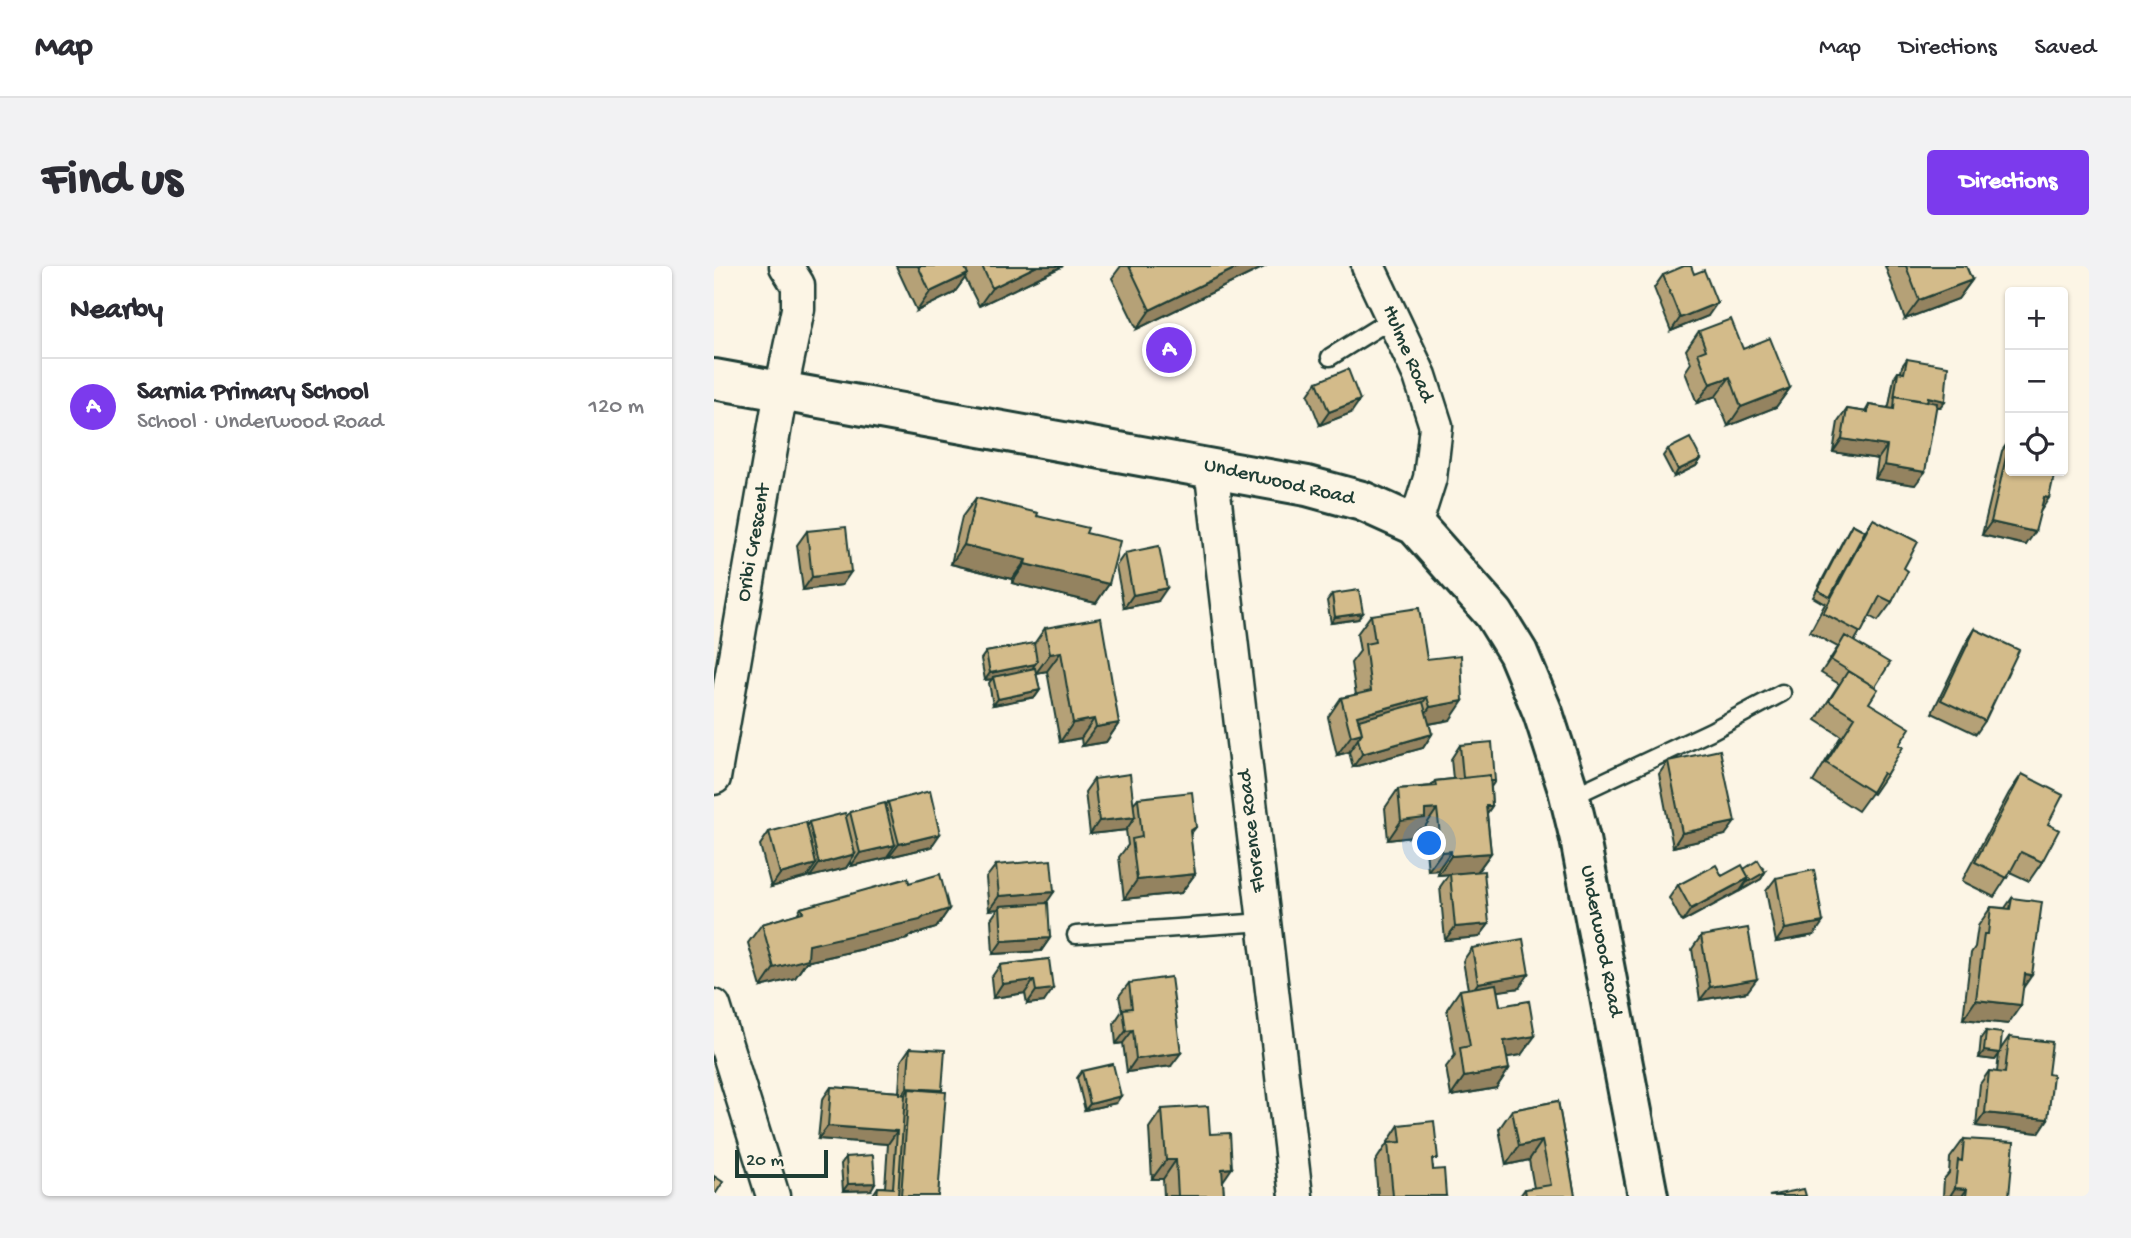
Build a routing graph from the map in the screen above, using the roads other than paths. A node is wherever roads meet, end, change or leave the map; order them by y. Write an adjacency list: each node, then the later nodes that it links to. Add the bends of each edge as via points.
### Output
1 (786, 266): 6 (street, Oribi Crescent, via 798,285 798,309)
2 (1368, 266): 3 (street, Hulme Road)
3 (1393, 318): 4 (lane); 8 (street, Hulme Road, via 1420,376 1436,426 1430,478)
4 (1330, 357)
5 (714, 379): 6 (main road, Underwood Road)
6 (781, 391): 7 (main road, Underwood Road); 10 (street, Oribi Crescent)
7 (1211, 467): 8 (main road, Underwood Road, via 1362,501); 12 (street, Florence Road)
8 (1415, 525): 11 (main road, Underwood Road, via 1494,614 1518,653 1544,713)
9 (1782, 693): 11 (lane)
10 (714, 778)
11 (1570, 797): 17 (main road, Underwood Road)
12 (1264, 922): 13 (lane); 16 (street, Florence Road)
13 (1076, 935)
14 (714, 1006): 15 (street)
15 (773, 1196)
16 (1296, 1196)
17 (1648, 1196)

